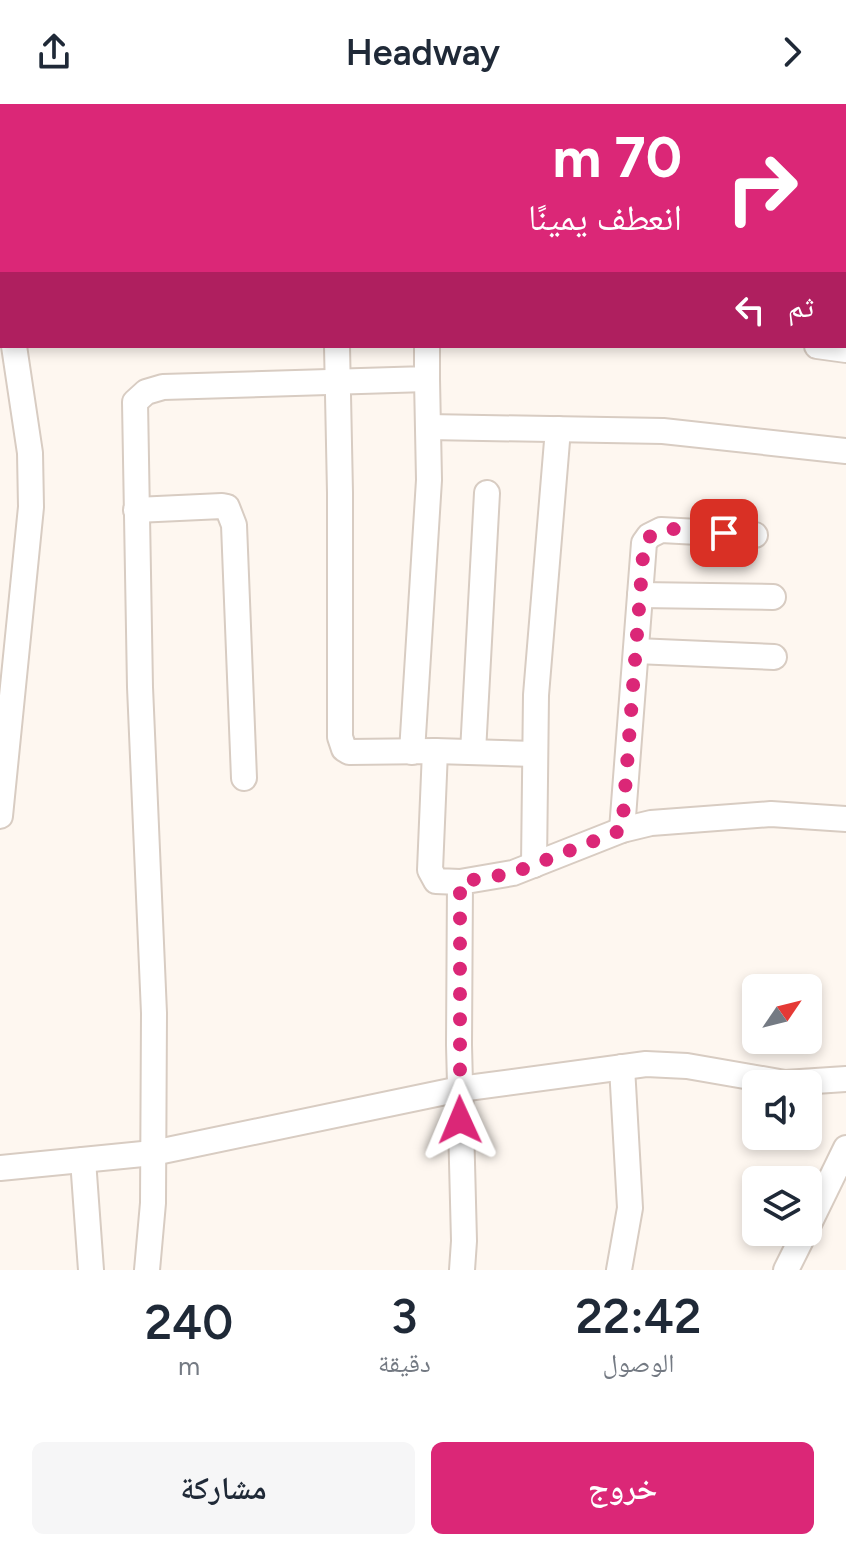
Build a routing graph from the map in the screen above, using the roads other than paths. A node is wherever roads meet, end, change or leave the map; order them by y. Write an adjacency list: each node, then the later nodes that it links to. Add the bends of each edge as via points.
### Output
1 (14, 348): 5 (street)
2 (337, 348): 6 (street)
3 (427, 348): 4 (street)
4 (427, 379): 6 (street); 7 (street)
5 (10, 383): 21 (street, via 30,453 31,507)
6 (337, 383): 11 (street, via 163,387 146,392 133,411); 17 (street, via 340,737 349,752)
7 (428, 427): 8 (street); 17 (street)
8 (558, 429): 9 (street, via 663,431); 19 (street)
9 (846, 451)
10 (487, 493): 18 (street)
11 (136, 510): 20 (street, via 222,506 231,514); 30 (street, via 154,1013)
12 (755, 535): 13 (street, via 654,533 644,543)
13 (640, 595): 14 (street); 15 (street)
14 (773, 597)
15 (636, 651): 16 (street); 23 (street)
16 (774, 657)
17 (423, 752): 18 (street); 25 (street, via 430,870 436,881)
18 (473, 752): 19 (street)
19 (535, 754): 24 (street)
20 (244, 778)
21 (0, 816)
22 (846, 819): 23 (street, via 771,814)
23 (622, 830): 24 (street)
24 (534, 865): 25 (street)
25 (460, 882): 28 (street)
26 (622, 1067): 27 (street, via 687,1066 785,1083); 28 (street); 38 (street, via 630,1208)
27 (846, 1079)
28 (460, 1089): 30 (street); 37 (street)
29 (846, 1148): 33 (street)
30 (153, 1153): 31 (street); 36 (street)
31 (83, 1160): 32 (street); 35 (street)
32 (0, 1168)
33 (822, 1197)
34 (798, 1246): 39 (street)
35 (91, 1270)
36 (147, 1270)
37 (462, 1270)
38 (619, 1270)
39 (786, 1270)

